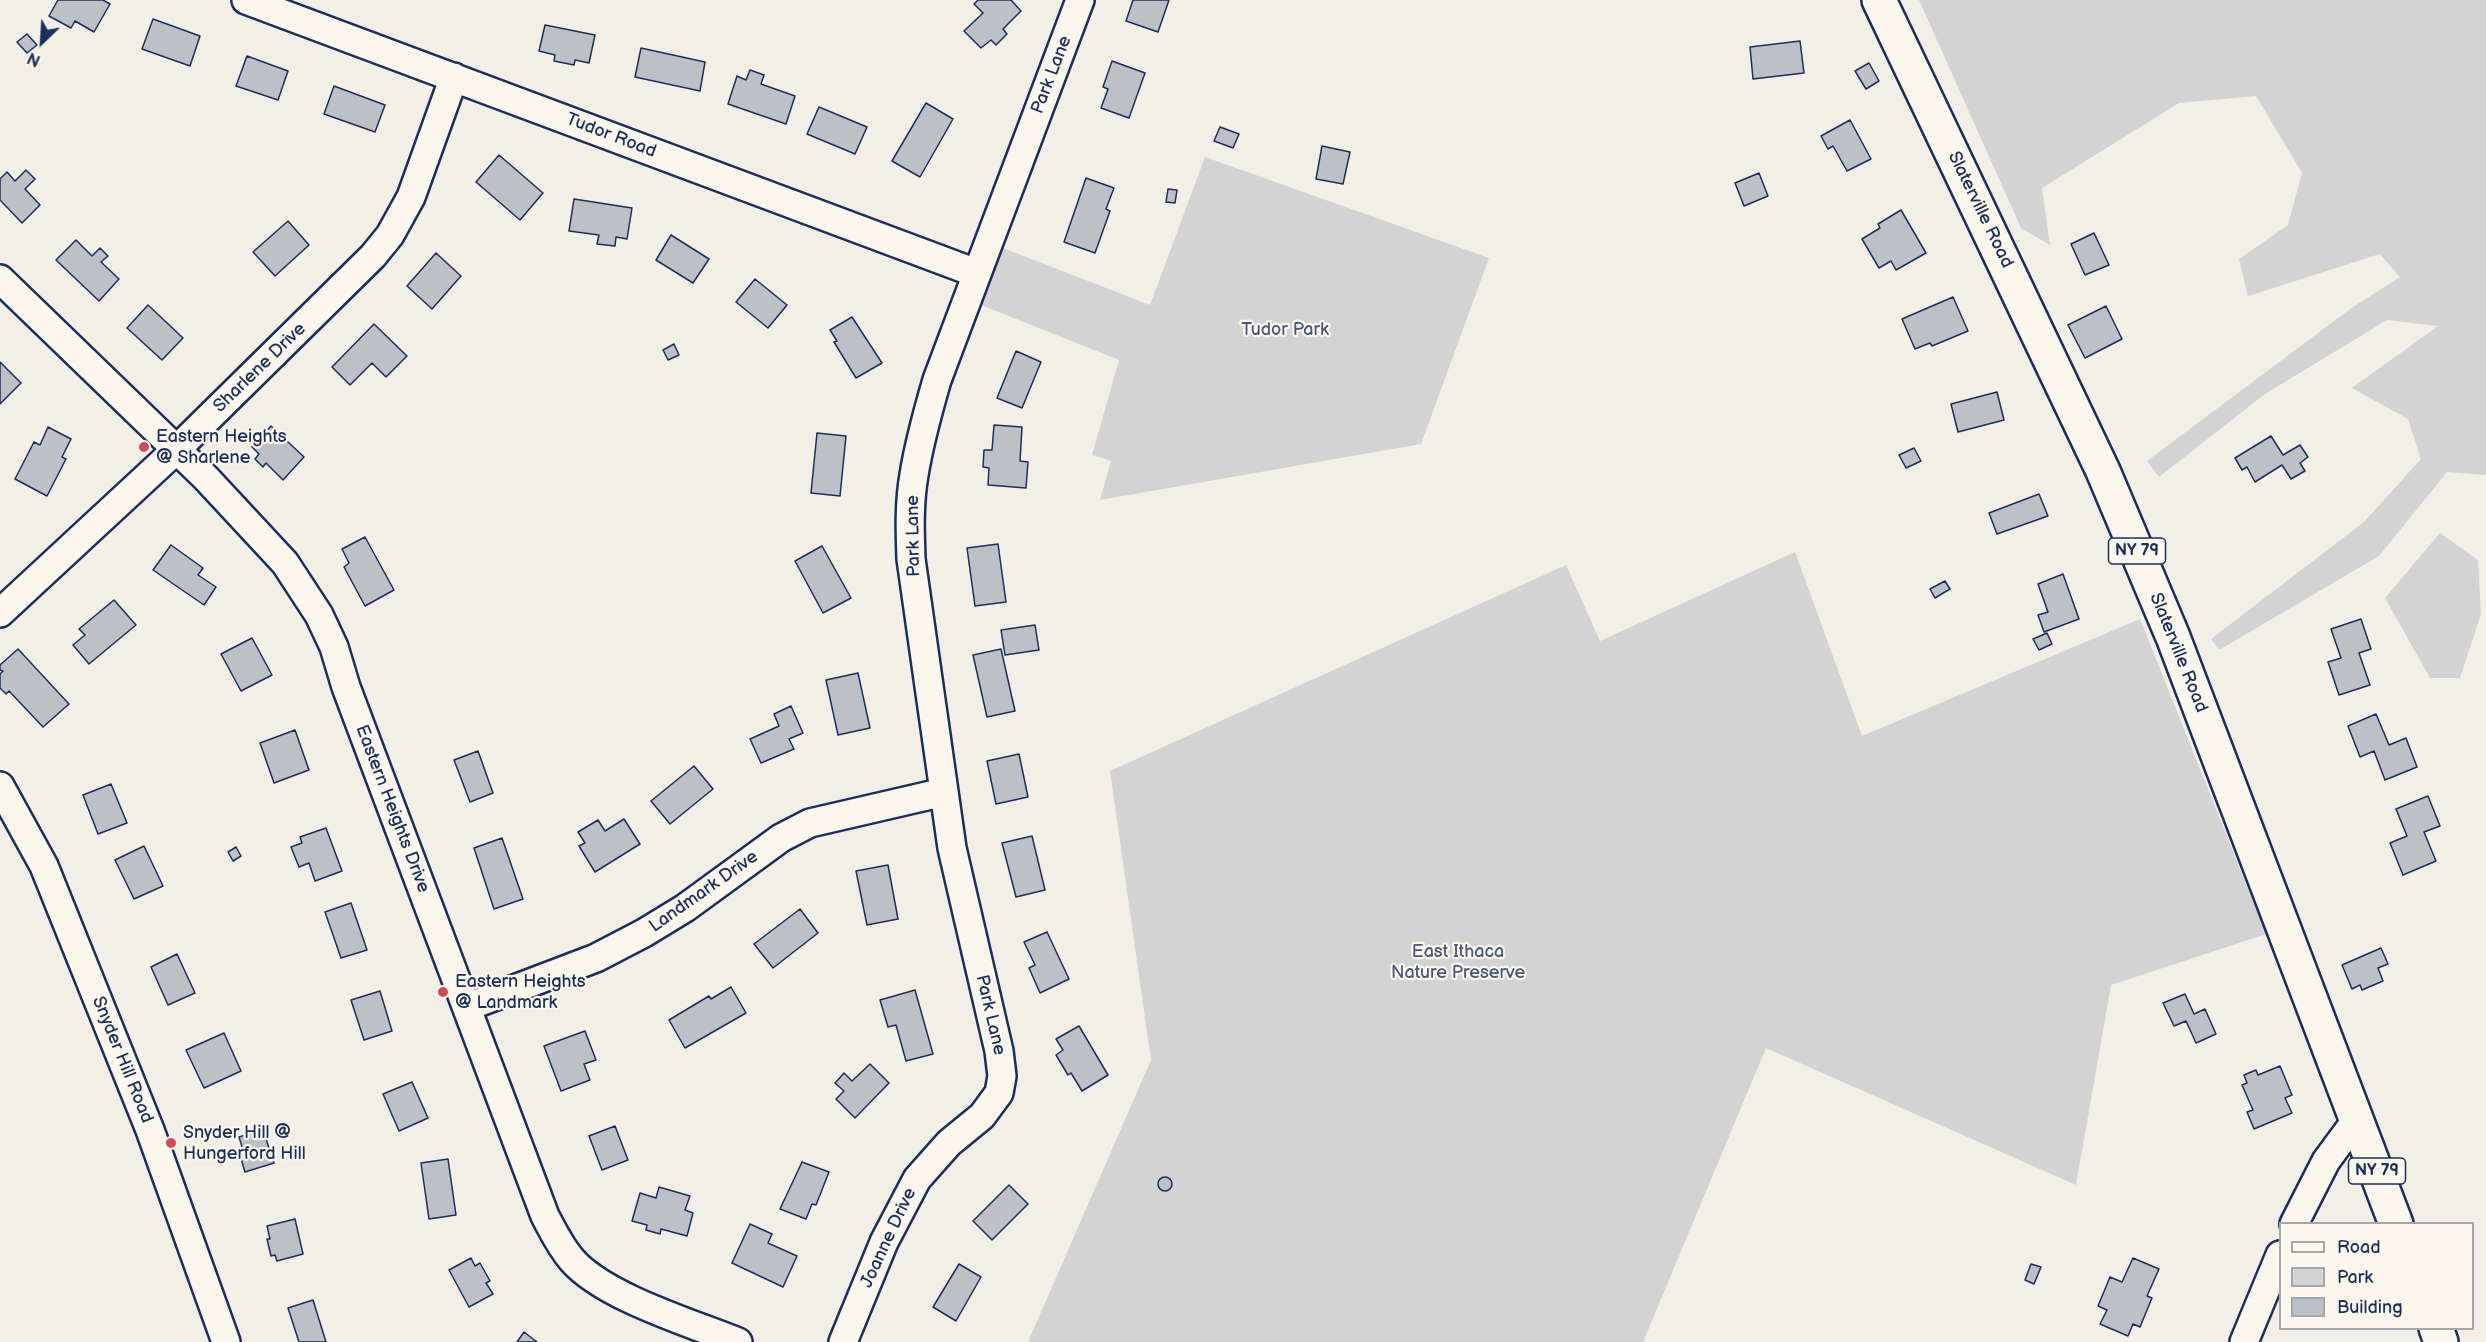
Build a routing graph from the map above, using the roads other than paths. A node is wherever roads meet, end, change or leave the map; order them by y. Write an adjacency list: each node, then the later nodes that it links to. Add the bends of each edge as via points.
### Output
1 (246, 0): 4 (street, Tudor Road)
2 (1080, 0): 5 (street, Park Lane)
3 (1879, 0): 13 (highway, Slaterville Road / NY 79, via 2103,471 2173,637)
4 (454, 77): 5 (street, Tudor Road); 7 (street, Sharlene Drive, via 411,197 390,235 350,280)
5 (976, 273): 10 (street, Park Lane, via 921,436 910,518 911,559)
6 (0, 279): 7 (street, Eastern Heights Drive)
7 (177, 449): 8 (street, Sharlene Drive); 11 (street, Eastern Heights Drive, via 285,563 319,615)
8 (0, 613)
9 (0, 786): 17 (street, Snyder Hill Road, via 49,877 150,1130)
10 (944, 792): 11 (street, Landmark Drive, via 810,823 781,838 644,933 596,958); 12 (street, Park Lane, via 952,848 999,1051)
11 (467, 1006): 18 (street, Eastern Heights Drive, via 545,1216 573,1261 617,1293)
12 (999, 1093): 19 (street, Joanne Drive, via 982,1116 949,1143 917,1179 884,1242)
13 (2357, 1119): 14 (street, via 2326,1161); 15 (highway, Slaterville Road / NY 79)
14 (2295, 1222)
15 (2395, 1222)
16 (2279, 1257): 20 (street)
17 (226, 1342)
18 (738, 1342)
19 (843, 1342)
20 (2244, 1342)

